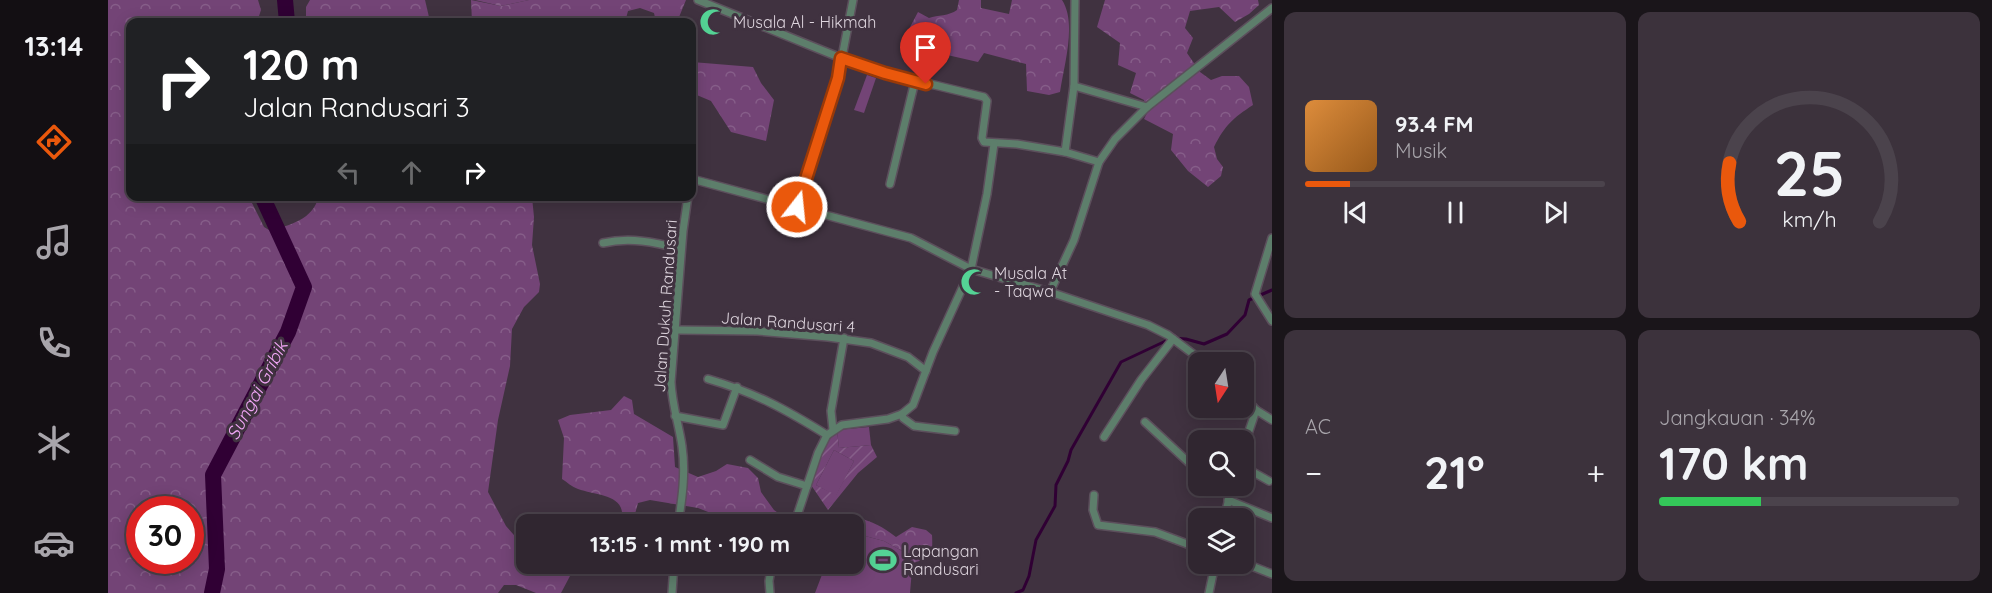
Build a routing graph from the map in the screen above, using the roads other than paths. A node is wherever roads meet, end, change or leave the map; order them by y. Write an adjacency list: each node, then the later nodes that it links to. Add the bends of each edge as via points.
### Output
1 (698, 0): 5 (street)
2 (853, 0): 5 (street)
3 (1075, 0): 7 (street)
4 (1272, 8): 8 (street)
5 (841, 58): 6 (street); 15 (street)
6 (915, 81): 9 (street, via 984,97 987,101 982,138); 13 (street)
7 (1074, 87): 8 (street); 10 (street)
8 (1147, 107): 11 (street, via 1114,139)
9 (994, 144): 10 (street); 19 (street)
10 (1065, 152): 11 (street)
11 (1099, 162): 20 (street, via 1074,240)
12 (696, 182): 15 (street)
13 (890, 184)
14 (687, 201): 18 (street, Jalan Dukuh Randusari)
15 (797, 207): 19 (street, via 911,238)
16 (1272, 238): 21 (street, via 1256,297)
17 (603, 243): 18 (street, via 625,239)
18 (681, 249): 22 (street, Jalan Dukuh Randusari)
19 (971, 269): 20 (street); 26 (street)
20 (1050, 292): 24 (street, via 1148,325)
21 (1272, 321)
22 (677, 330): 23 (street, Jalan Randusari 4); 31 (street, Jalan Dukuh Randusari, via 672,382)
23 (844, 338): 26 (street, Jalan Randusari 4, via 892,350); 36 (street)
24 (1172, 339): 25 (street); 37 (street)
25 (1189, 352)
26 (926, 371): 30 (street, via 913,405)
27 (708, 379): 28 (street)
28 (737, 387): 31 (street, via 723,425); 36 (street)
29 (1256, 410): 32 (street); 34 (street)
30 (902, 414): 35 (street, via 914,426); 36 (street, via 842,425)
31 (675, 416): 47 (street, Jalan Dukuh Randusari, via 684,464)
32 (1271, 416)
33 (1145, 422): 39 (street)
34 (1249, 430)
35 (955, 431)
36 (830, 433): 42 (street, via 818,453)
37 (1104, 437)
38 (750, 460): 42 (street, via 778,477)
39 (1188, 462)
40 (1254, 473): 41 (street)
41 (1269, 481)
42 (807, 486): 48 (street)
43 (1094, 495): 50 (street, via 1098,525 1155,532)
44 (1229, 496): 45 (street)
45 (1228, 500): 46 (street); 49 (street)
46 (1226, 508)
47 (679, 514)
48 (798, 514)
49 (1272, 518)
50 (1188, 544)
51 (1254, 567): 55 (street)
52 (673, 574): 56 (street)
53 (771, 574): 57 (street)
54 (1213, 574): 58 (street)
55 (1272, 574)
56 (672, 593)
57 (770, 593)
58 (1209, 593)

